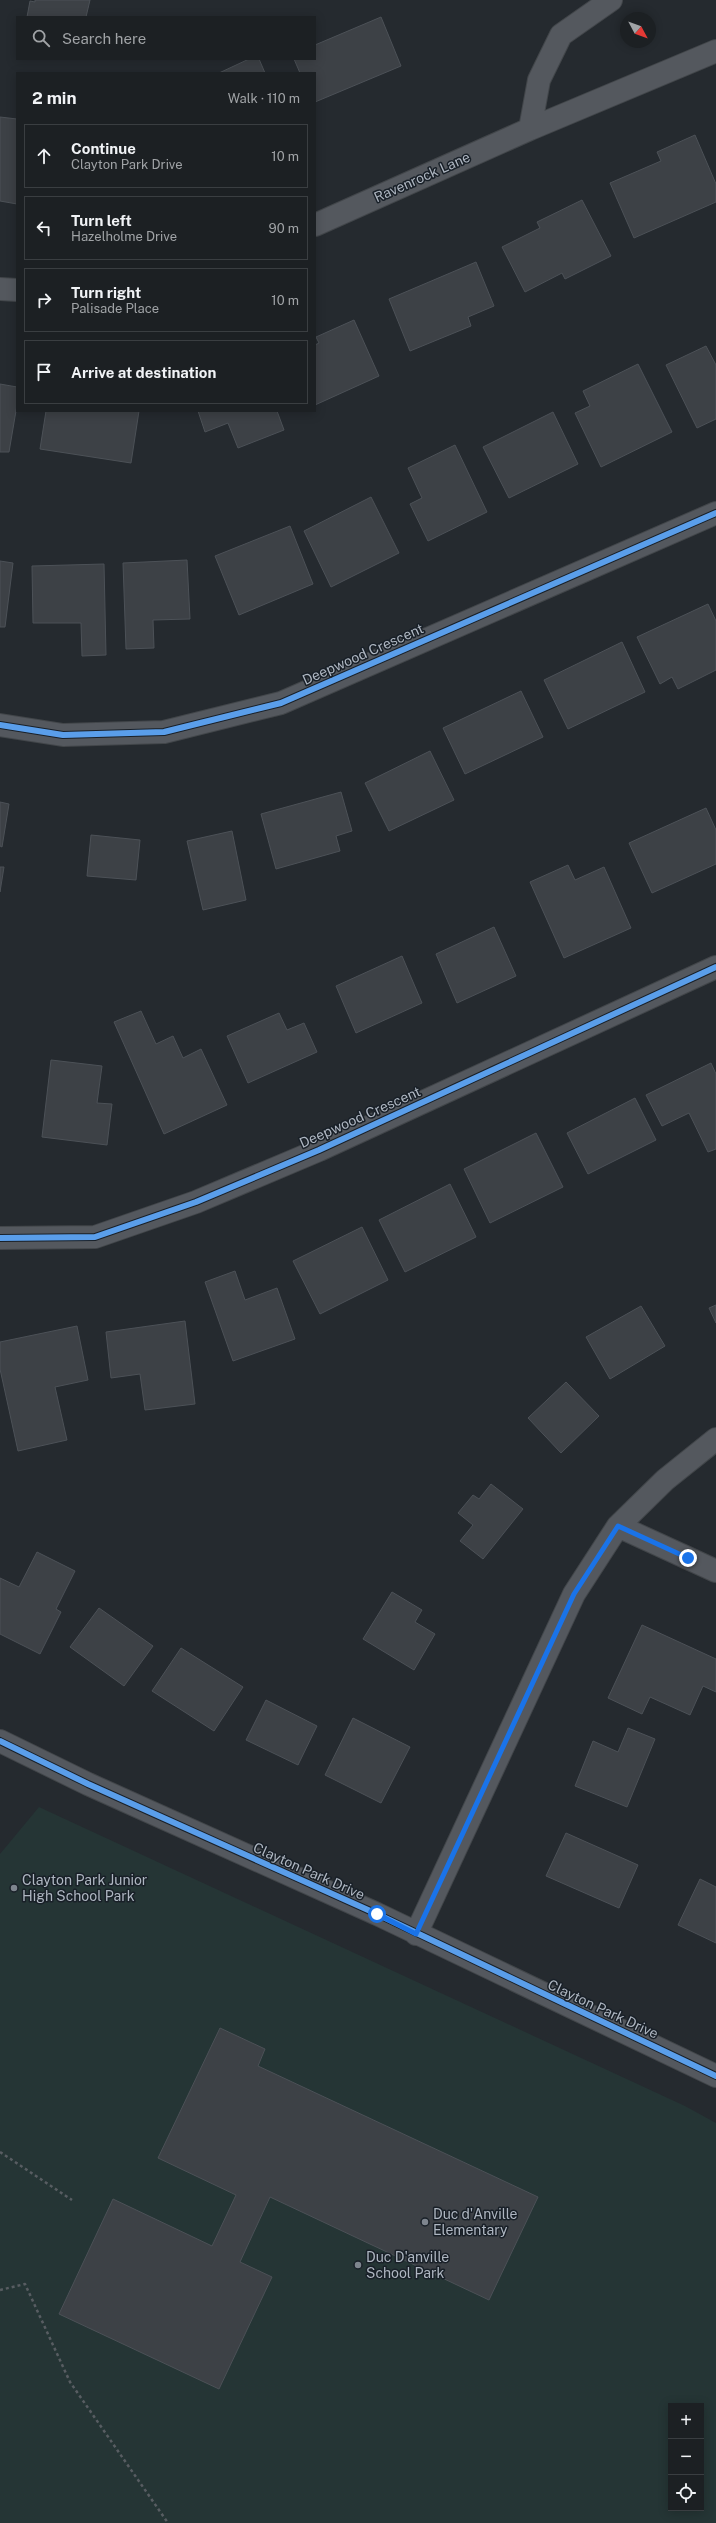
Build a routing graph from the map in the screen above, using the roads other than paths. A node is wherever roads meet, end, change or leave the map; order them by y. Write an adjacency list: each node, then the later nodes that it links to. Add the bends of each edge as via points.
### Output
1 (611, 0): 3 (street, via 561,35 539,80)
2 (716, 52): 3 (street, Ravenrock Lane)
3 (530, 129): 4 (street, Ravenrock Lane)
4 (316, 225)
5 (0, 289): 6 (street)
6 (16, 290)
7 (716, 513): 8 (street, Deepwood Crescent, via 281,703 164,732 63,735)
8 (0, 725)
9 (716, 967): 10 (street, Deepwood Crescent, via 319,1150 196,1202 95,1236)
10 (0, 1238)
11 (716, 1438): 12 (street, via 665,1480)
12 (618, 1526): 13 (street); 15 (street, via 574,1594)
13 (716, 1571)
14 (0, 1741): 15 (street, Clayton Park Drive)
15 (416, 1934): 16 (street, Clayton Park Drive)
16 (716, 2076)

